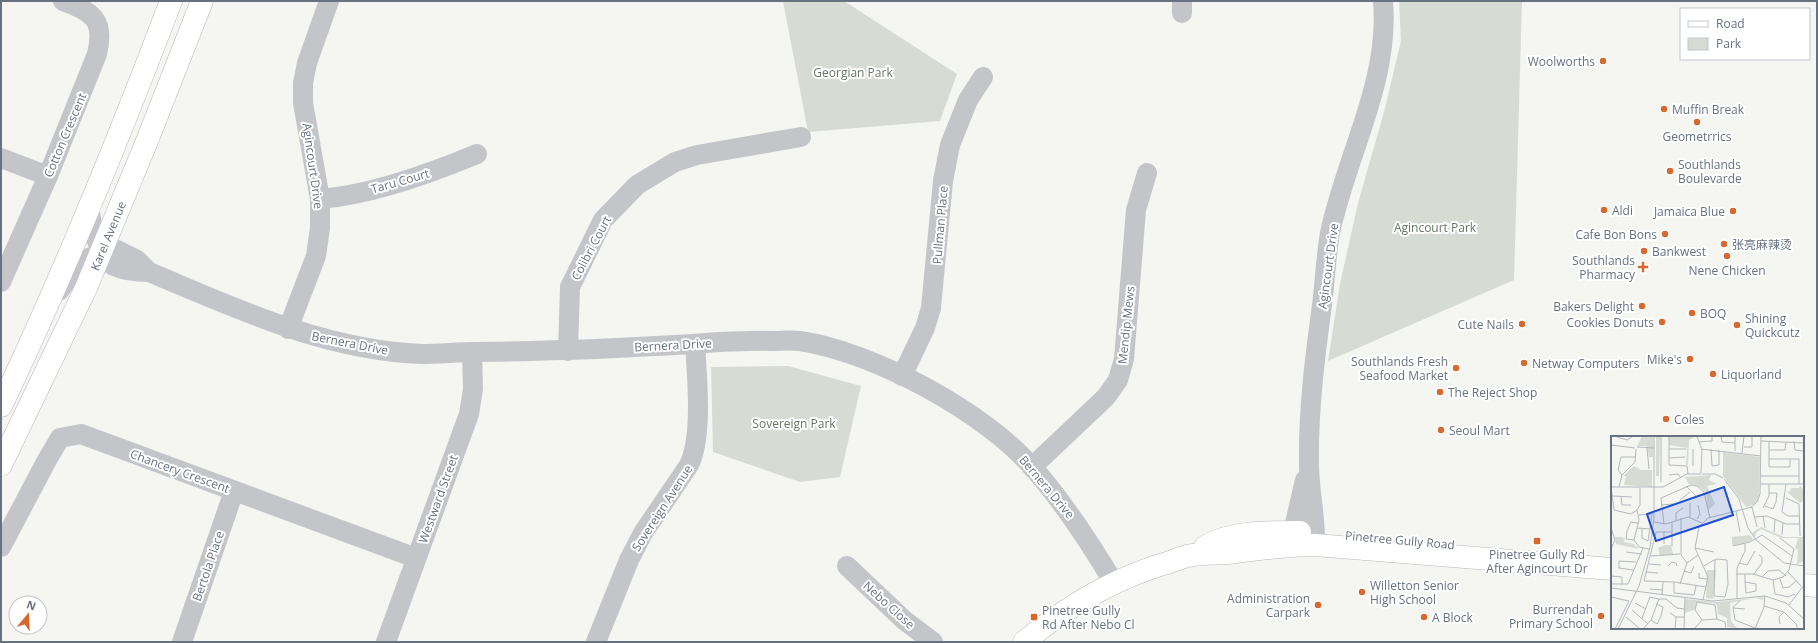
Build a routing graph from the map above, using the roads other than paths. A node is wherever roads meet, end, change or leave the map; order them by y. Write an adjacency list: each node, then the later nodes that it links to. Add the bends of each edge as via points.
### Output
1 (63, 1): 11 (street, Cotton Crescent, via 88,13 99,26 101,37 82,95)
2 (171, 1): 13 (main road)
3 (202, 1): 14 (main road, Karel Avenue)
4 (329, 1): 12 (street, Agincourt Drive, via 303,83 303,103)
5 (1383, 1): 24 (street, Agincourt Drive, via 1383,38 1372,95 1330,233 1312,384)
6 (983, 76): 21 (street, Pullman Place, via 968,100 950,145 931,308 925,328)
7 (801, 137): 19 (street, Colibri Court, via 697,155 675,162 637,185 603,220 570,287)
8 (477, 154): 12 (street, Taru Court, via 438,171 356,194)
9 (1, 158): 11 (street)
10 (1147, 173): 25 (street, Mendip Mews, via 1136,210 1124,359 1118,380 1106,397)
11 (48, 176): 15 (street, Cotton Crescent)
12 (320, 199): 17 (street, Agincourt Drive, via 320,228 316,256)
13 (89, 208): 14 (street, Bernera Drive); 16 (main road)
14 (102, 252): 16 (street, via 80,262); 17 (street, Bernera Drive, via 110,265 132,272 149,272); 23 (main road, Karel Avenue)
15 (1, 282)
16 (43, 315): 22 (main road)
17 (288, 329): 20 (street, Bernera Drive, via 334,342 381,350 423,354)
18 (695, 344): 19 (street, Bernera Drive); 21 (street, Bernera Drive, via 799,341 855,356); 41 (street, Sovereign Avenue, via 695,453 690,465 643,533 629,560)
19 (568, 351): 20 (street, Bernera Drive)
20 (472, 352): 30 (street, Westward Street, via 473,388 469,414)
21 (902, 376): 25 (street, Bernera Drive, via 960,408 997,434)
22 (1, 406)
23 (1, 465)
24 (1309, 465): 27 (street, Agincourt Drive); 28 (street, Agincourt Drive)
25 (1032, 467): 36 (street, Bernera Drive, via 1078,524)
26 (234, 491): 29 (street, Chancery Crescent, via 81,434 60,438); 30 (street, Chancery Crescent); 39 (street, Bertola Place)
27 (1293, 539): 28 (main road, Pinetree Gully Road); 36 (main road, Pinetree Gully Road, via 1219,554 1193,555 1147,568)
28 (1315, 539): 31 (main road, Pinetree Gully Road); 33 (main road, Pinetree Gully Road)
29 (1, 547)
30 (416, 558): 40 (street, Westward Street)
31 (1611, 558)
32 (847, 566): 42 (street, Nebo Close, via 904,620)
33 (1611, 569)
34 (1804, 572): 35 (main road)
35 (1817, 574)
36 (1114, 583): 43 (main road, Pinetree Gully Road, via 1042,627)
37 (1804, 585): 38 (main road)
38 (1817, 586)
39 (182, 642)
40 (386, 642)
41 (596, 642)
42 (933, 642)
43 (1024, 642)

